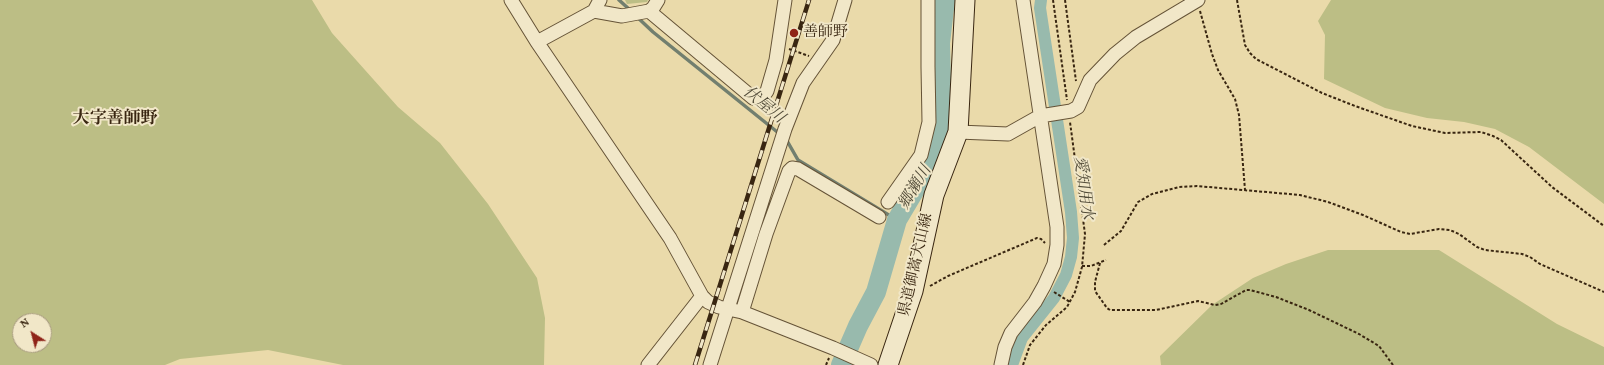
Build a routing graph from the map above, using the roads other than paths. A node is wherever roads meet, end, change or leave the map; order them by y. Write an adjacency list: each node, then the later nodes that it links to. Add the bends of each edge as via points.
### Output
1 (511, 0): 11 (street)
2 (658, 0): 10 (street)
3 (785, 0): 10 (street, via 776,60 767,91 761,99 753,98)
4 (845, 0): 17 (street, via 833,40 803,83 785,129)
5 (928, 0): 14 (street, via 929,122 921,155)
6 (965, 0): 13 (main road, 県道御嵩犬山線)
7 (1023, 0): 12 (street)
8 (1197, 0): 12 (street, via 1115,54 1090,80 1078,107)
9 (597, 6): 10 (street, via 622,16); 11 (street)
10 (649, 11)
11 (537, 42): 16 (street, via 670,238)
12 (1040, 116): 13 (street, via 1008,134); 23 (street, via 1057,245 1054,264 1044,286 1011,333)
13 (958, 132): 22 (main road, 県道御嵩犬山線, via 934,195 913,291)
14 (888, 202)
15 (880, 217): 18 (street, via 798,169 792,168 788,171 766,234)
16 (702, 296): 17 (street, via 714,306); 19 (street)
17 (729, 308): 18 (street); 20 (street)
18 (742, 312): 21 (street)
19 (648, 365)
20 (710, 365)
21 (871, 365)
22 (888, 365)
23 (1001, 365)

